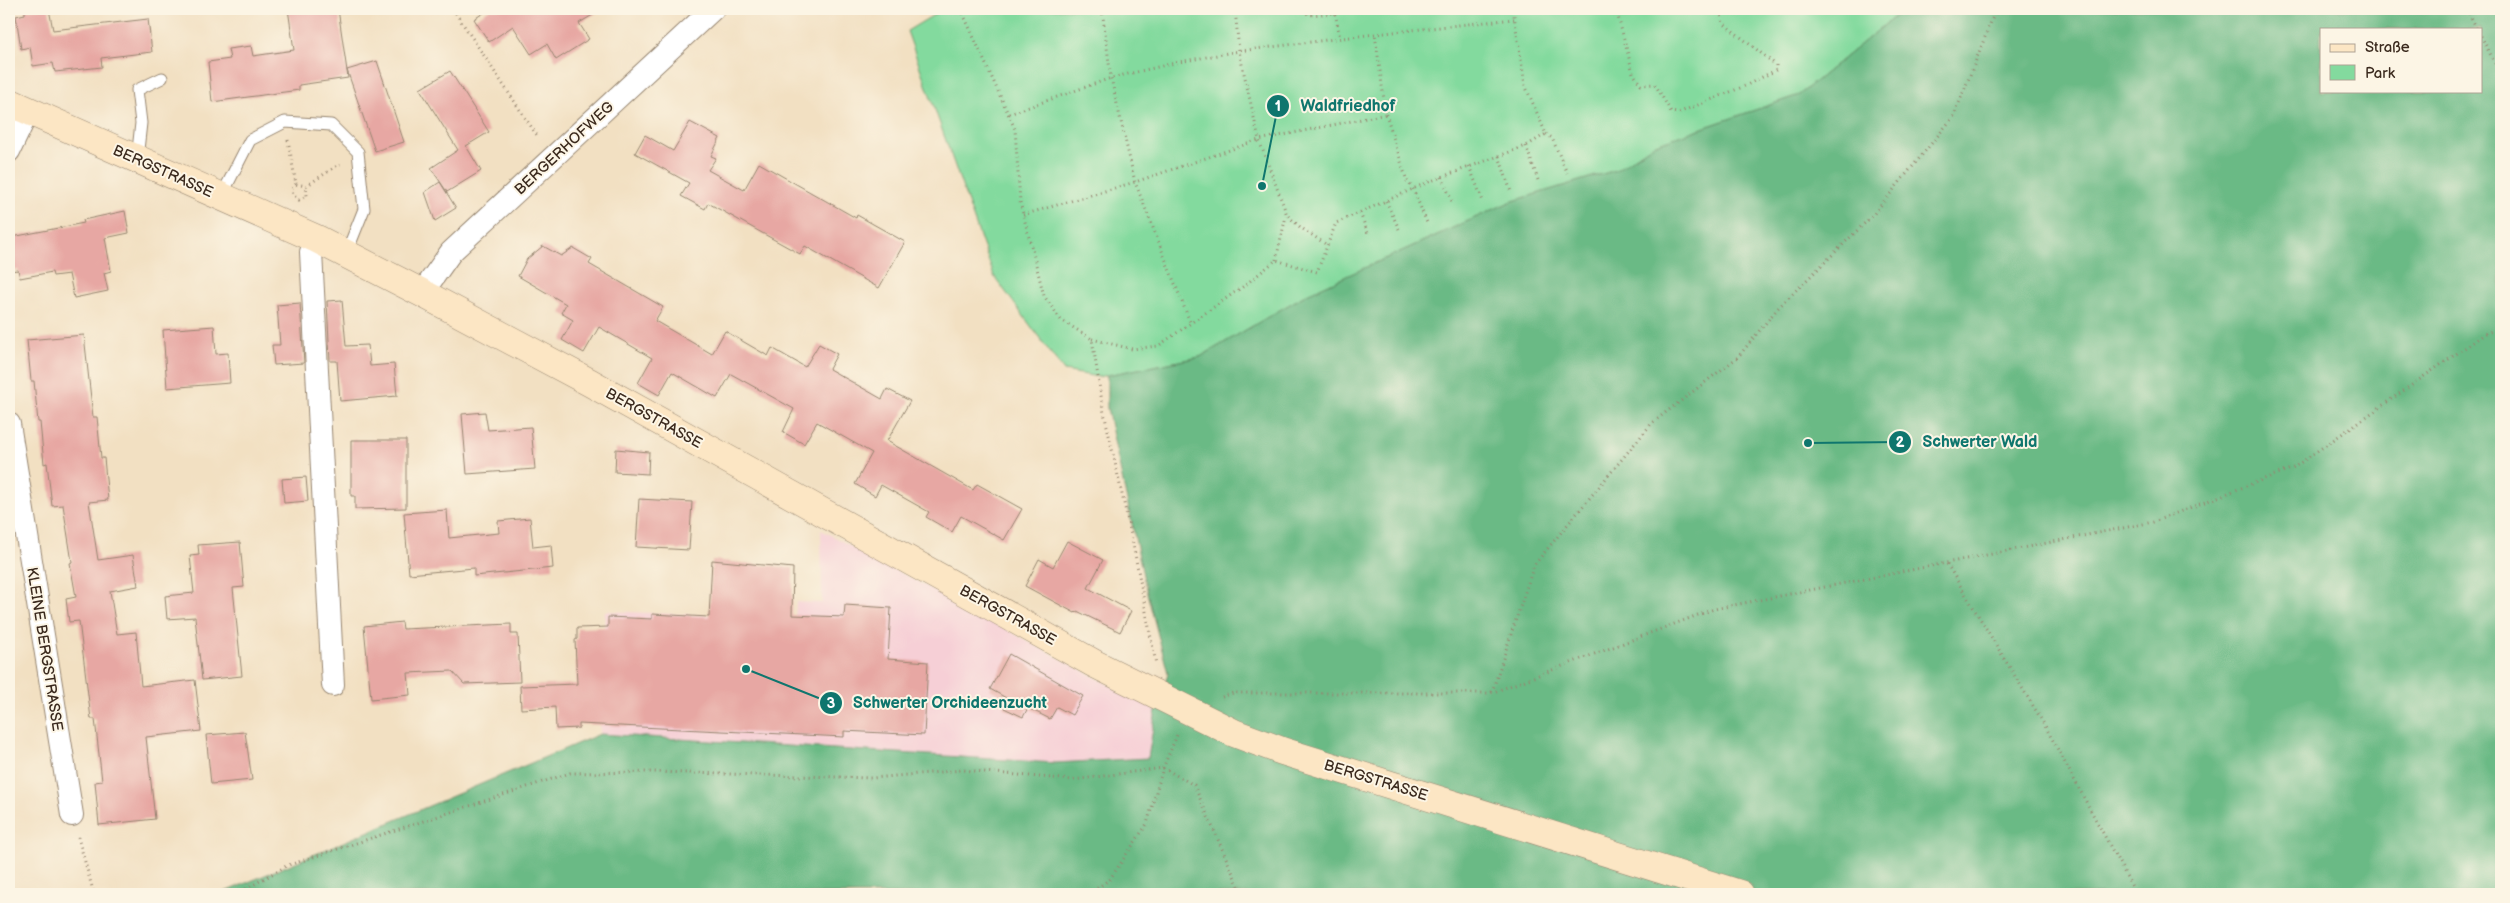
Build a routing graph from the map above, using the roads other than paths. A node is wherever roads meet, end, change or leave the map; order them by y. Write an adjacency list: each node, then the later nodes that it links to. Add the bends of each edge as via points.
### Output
1 (713, 9): 9 (street, BERGERHOFWEG, via 450,252)
2 (162, 78): 5 (lane, via 137,90 141,123)
3 (19, 106): 4 (street); 5 (main road, BERGSTRASSE)
4 (9, 151)
5 (137, 159): 6 (main road, BERGSTRASSE)
6 (221, 197): 7 (main road, BERGSTRASSE); 8 (lane, via 250,140 285,122 330,124 358,152 364,210)
7 (317, 239): 8 (main road, BERGSTRASSE); 11 (street, via 311,252)
8 (346, 254): 9 (main road, BERGSTRASSE)
9 (422, 292): 13 (main road, BERGSTRASSE, via 590,382 1095,664 1234,733 1282,751)
10 (9, 424): 12 (street, KLEINE BERGSTRASSE)
11 (333, 685)
12 (72, 815)
13 (1740, 894)

